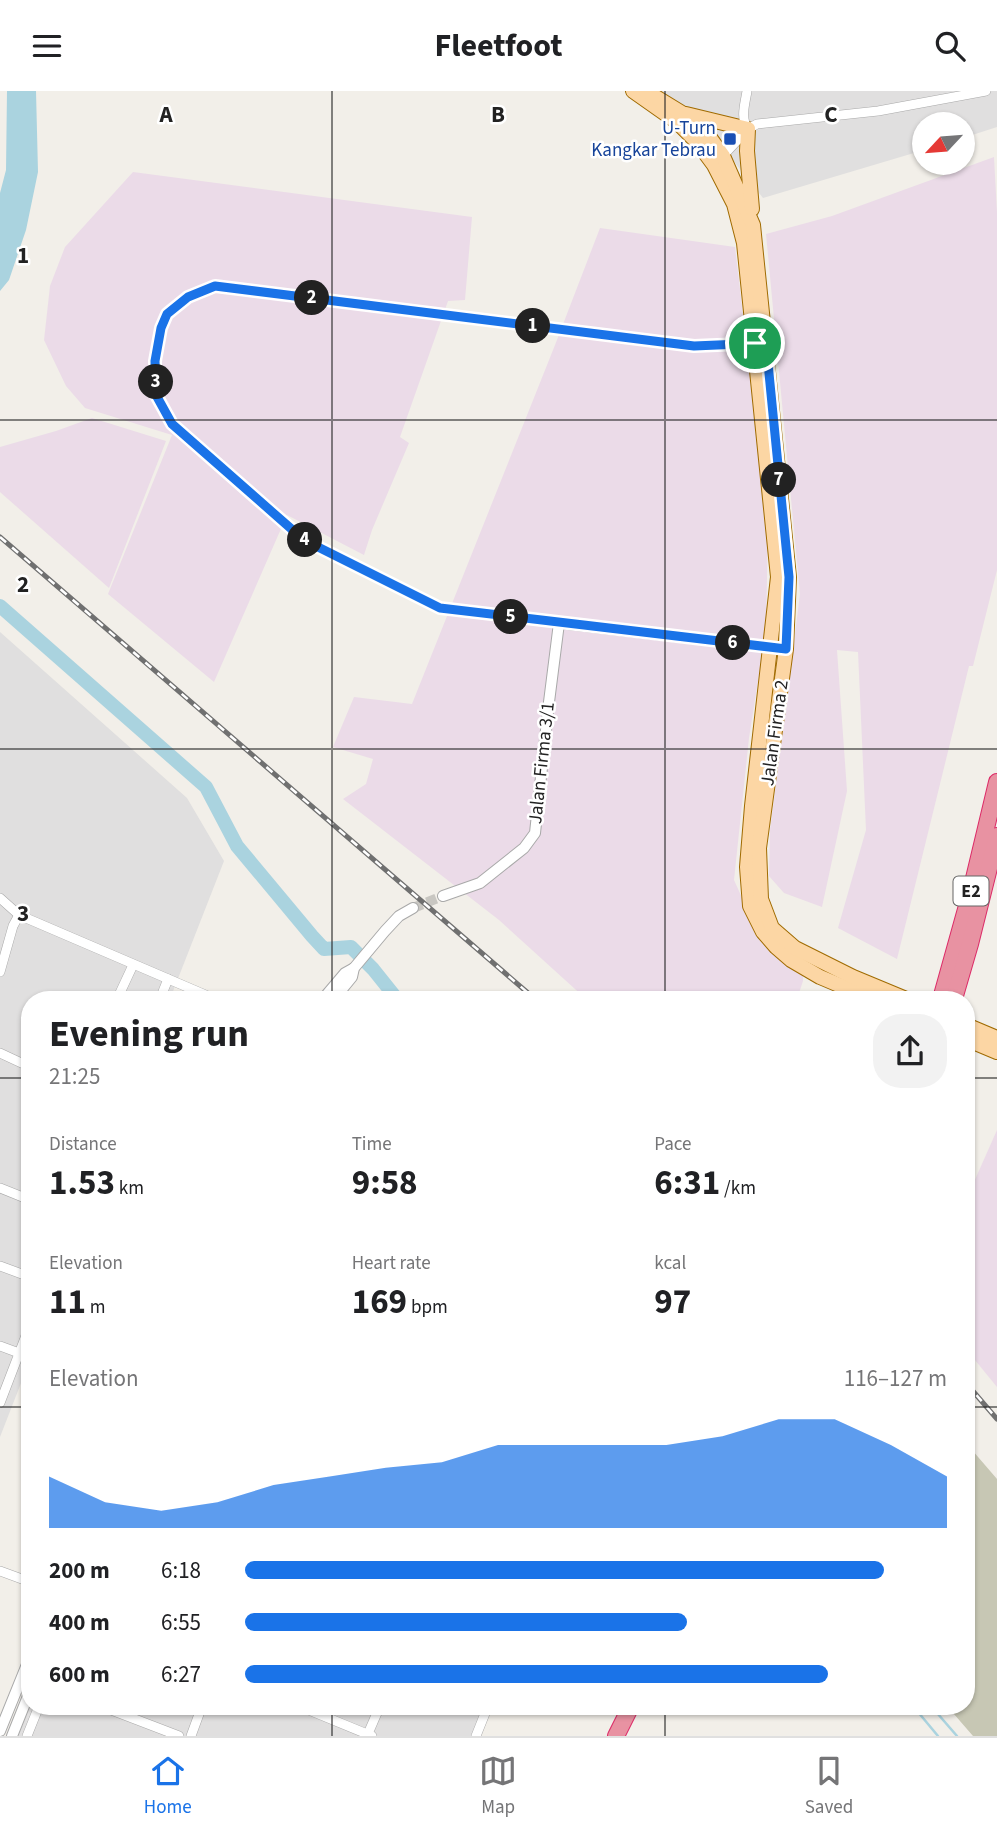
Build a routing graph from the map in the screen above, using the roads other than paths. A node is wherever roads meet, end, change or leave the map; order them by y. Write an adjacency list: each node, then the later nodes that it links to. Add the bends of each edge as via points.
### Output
1 (633, 91): 7 (main road, Jalan Firma 2)
2 (646, 91): 5 (main road, Jalan Firma 2)
3 (747, 91): 6 (street, via 744,122)
4 (986, 91): 6 (street, via 878,111 764,122)
5 (682, 113): 6 (main road); 7 (main road, Jalan Firma 2, via 708,135)
6 (748, 129): 7 (street); 8 (main road)
7 (719, 160): 8 (main road, Jalan Firma 2); 9 (main road, Jalan Firma 2, via 744,243)
8 (753, 225): 9 (main road, Jalan Firma 2)
9 (760, 343): 10 (street, via 686,345 215,286 188,297 167,314 155,361 156,395 163,410 172,424 304,540 440,608); 11 (main road, Jalan Firma 2, via 789,577)
10 (559, 623): 11 (street); 16 (street, Jalan Firma 3/1, via 535,833 524,848 480,883)
11 (778, 648): 29 (main road, Jalan Firma 2, via 752,806 747,867 750,907 762,932 791,960); 30 (main road, Jalan Firma 2, via 759,848 761,899 772,928 795,948)
12 (997, 782): 31 (highway, E2)
13 (997, 836): 15 (highway, E2)
14 (997, 866): 15 (highway)
15 (986, 879): 32 (highway, E2)
16 (443, 896)
17 (0, 898): 19 (street)
18 (414, 908): 21 (street, via 399,916)
19 (19, 915): 20 (street); 22 (street)
20 (133, 965): 23 (street); 24 (street)
21 (354, 968): 27 (street); 28 (street)
22 (0, 972)
23 (168, 979): 25 (street); 26 (street)
24 (121, 991)
25 (163, 991)
26 (196, 991)
27 (330, 991)
28 (341, 991)
29 (853, 991)
30 (887, 991)
31 (943, 991)
32 (956, 991)
33 (975, 1029): 34 (main road)
34 (997, 1038)
35 (975, 1043): 36 (main road)
36 (997, 1052)
37 (0, 1053): 38 (street)
38 (21, 1063)
39 (0, 1188): 40 (street)
40 (21, 1196)
41 (0, 1266): 42 (street)
42 (21, 1274)
43 (0, 1346): 45 (street)
44 (21, 1348): 45 (street)
45 (19, 1353): 46 (street)
46 (0, 1403)
47 (0, 1571): 48 (street)
48 (21, 1579)
49 (21, 1682): 59 (street)
50 (21, 1714): 61 (street)
51 (35, 1715): 62 (street)
52 (124, 1715): 63 (street)
53 (199, 1715): 64 (street)
54 (321, 1715): 60 (street)
55 (377, 1715): 60 (street)
56 (484, 1715): 65 (street)
57 (626, 1715): 66 (highway)
58 (638, 1715): 67 (highway)
59 (0, 1731)
60 (369, 1735)
61 (12, 1736)
62 (27, 1736)
63 (179, 1736)
64 (191, 1736)
65 (476, 1736)
66 (616, 1736)
67 (628, 1736)

